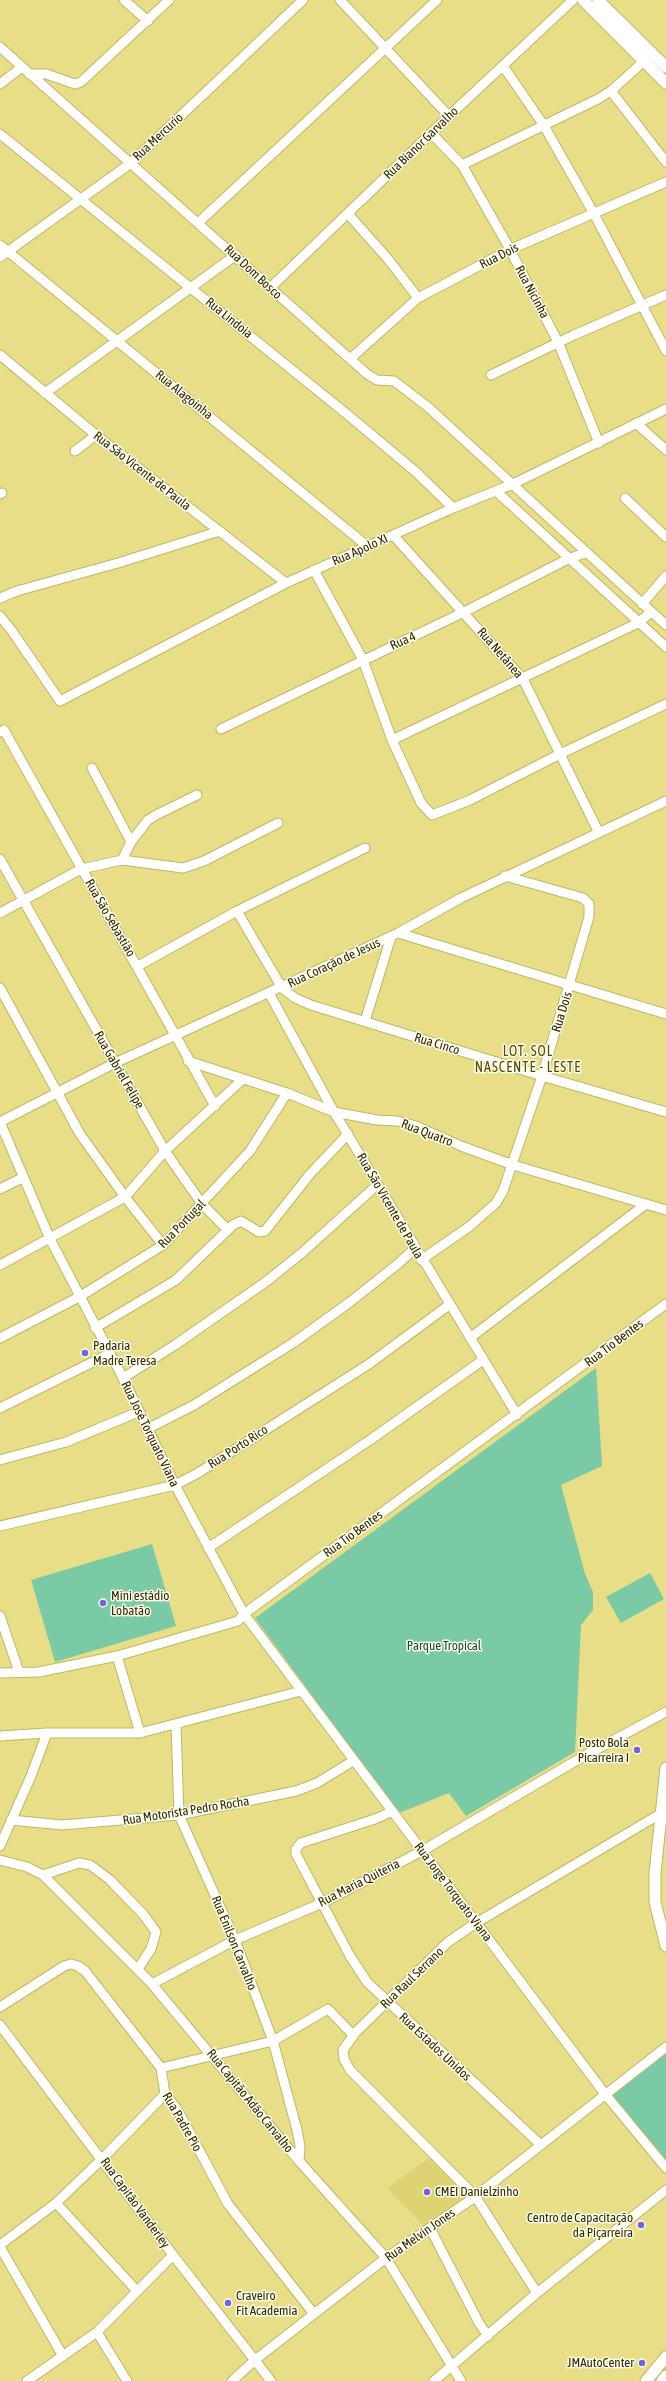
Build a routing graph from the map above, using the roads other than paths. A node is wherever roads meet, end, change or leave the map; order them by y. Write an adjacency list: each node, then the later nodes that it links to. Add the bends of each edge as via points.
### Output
1 (124, 0): 9 (street)
2 (169, 0): 9 (street)
3 (304, 0): 24 (street, Rua Mercurio)
4 (340, 0): 11 (street)
5 (437, 0): 11 (street)
6 (573, 0): 13 (street, Rua Bianor Garvalho)
7 (583, 0): 12 (main road)
8 (598, 0): 15 (main road)
9 (148, 20): 16 (street, via 81,82 75,84 46,74)
10 (0, 47): 14 (street, Rua Dom Bosco)
11 (387, 49): 20 (street); 31 (street)
12 (644, 61): 17 (main road); 19 (street)
13 (503, 66): 20 (street, Rua Bianor Garvalho); 21 (street)
14 (22, 67): 16 (street, Rua Dom Bosco); 18 (street)
15 (666, 67)
16 (29, 74): 24 (street, Rua Dom Bosco)
17 (666, 83)
18 (0, 84)
19 (611, 91): 21 (street); 25 (street)
20 (449, 116): 22 (street, Rua Bianor Garvalho)
21 (543, 124): 26 (street); 29 (street)
22 (431, 133): 26 (street, Rua Nicinha); 30 (street, Rua Bianor Garvalho)
23 (0, 134): 28 (street, Rua Lindoia)
24 (131, 162): 28 (street, Rua Mercurio); 31 (street, Rua Dom Bosco)
25 (666, 162)
26 (462, 166): 33 (street, Rua Nicinha)
27 (666, 182): 29 (street, Rua Dois)
28 (82, 198): 34 (street, Rua Mercurio); 38 (street, Rua Lindoia)
29 (593, 212): 33 (street, Rua Dois); 41 (street)
30 (348, 214): 37 (street, Rua Bianor Garvalho); 40 (street)
31 (198, 223): 35 (street, Rua Dom Bosco)
32 (0, 245): 34 (street, Rua Alagoinha)
33 (509, 250): 40 (street, Rua Dois); 43 (street, Rua Nicinha)
34 (8, 251): 36 (street, Rua Mercurio); 42 (street, Rua Alagoinha)
35 (236, 255): 37 (street, Rua Dom Bosco); 38 (street)
36 (0, 257)
37 (270, 288): 46 (street, Rua Dom Bosco)
38 (192, 289): 42 (street); 58 (street, Rua Lindoia, via 416,472)
39 (666, 295): 41 (street)
40 (418, 298): 46 (street, Rua Dois)
41 (641, 305): 43 (street); 44 (street)
42 (119, 341): 48 (street); 62 (street, Rua Alagoinha)
43 (558, 342): 47 (street); 52 (street, Rua Nicinha)
44 (666, 351)
45 (0, 355): 48 (street, Rua São Vicente de Paula)
46 (350, 359): 55 (street, Rua Dom Bosco, via 377,380 394,381 410,392)
47 (491, 375)
48 (45, 393): 51 (street, Rua São Vicente de Paula)
49 (666, 409): 50 (street, Rua Apolo XI)
50 (636, 423): 52 (street, Rua Apolo XI); 53 (street)
51 (96, 435): 54 (street); 59 (street, Rua São Vicente de Paula)
52 (598, 442): 55 (street, Rua Apolo XI)
53 (666, 450)
54 (75, 451)
55 (513, 484): 56 (street, Rua Apolo XI); 63 (street, Rua Dom Bosco)
56 (496, 491): 58 (street, Rua Apolo XI); 64 (street)
57 (625, 498): 61 (street)
58 (453, 508): 60 (street, Rua Apolo XI)
59 (220, 531): 67 (street, Rua São Vicente de Paula); 68 (street)
60 (393, 535): 62 (street, Rua Apolo XI); 70 (street, Rua Netânea)
61 (666, 537)
62 (368, 546): 65 (street, Rua Apolo XI)
63 (585, 553): 64 (street, Rua 4); 69 (street, Rua Dom Bosco)
64 (568, 559): 70 (street, Rua 4); 73 (street)
65 (314, 570): 67 (street, Rua Apolo XI); 76 (street)
66 (666, 576): 69 (street)
67 (286, 583): 72 (street, Rua Apolo XI, via 60,701)
68 (0, 598)
69 (642, 604): 71 (street, Rua Dom Bosco)
70 (464, 612): 76 (street, Rua 4); 77 (street, Rua Netânea)
71 (651, 612): 73 (street); 74 (street, Rua Dom Bosco)
72 (0, 616)
73 (638, 623): 75 (street); 77 (street)
74 (666, 625)
75 (666, 647)
76 (363, 660): 79 (street, Rua 4); 81 (street)
77 (523, 679): 81 (street); 82 (street, Rua Netânea)
78 (666, 704): 82 (street)
79 (221, 729)
80 (2, 731): 92 (street, Rua São Sebastião)
81 (392, 740): 82 (street, via 421,803 432,815)
82 (560, 754): 87 (street, Rua Netânea)
83 (92, 768): 88 (street)
84 (197, 795): 88 (street, via 156,815 144,825)
85 (666, 800): 87 (street, Rua Coração de Jesus)
86 (278, 823): 91 (street, via 204,861 183,868)
87 (599, 833): 93 (street, Rua Coração de Jesus)
88 (131, 842): 91 (street)
89 (365, 848): 95 (street)
90 (0, 859): 94 (street, Rua Gabriel Felipe)
91 (122, 860): 92 (street)
92 (81, 869): 94 (street); 98 (street, Rua São Sebastião)
93 (505, 876): 97 (street, Rua Coração de Jesus); 99 (street, Rua Dois, via 574,895 583,898 589,904 589,917)
94 (23, 900): 96 (street); 107 (street, Rua Gabriel Felipe)
95 (237, 910): 98 (street); 101 (street)
96 (0, 913)
97 (394, 935): 99 (street); 101 (street, Rua Coração de Jesus); 104 (street)
98 (138, 966): 105 (street, Rua São Sebastião)
99 (570, 985): 103 (street); 108 (street, Rua Dois)
100 (0, 988): 110 (street)
101 (282, 988): 102 (street, Rua Coração de Jesus); 104 (street, Rua Cinco, via 295,998 311,1005)
102 (269, 993): 105 (street, Rua Coração de Jesus); 113 (street, Rua São Vicente de Paula)
103 (666, 1014)
104 (365, 1021): 108 (street, Rua Cinco)
105 (175, 1035): 106 (street, Rua São Sebastião); 107 (street, Rua Coração de Jesus)
106 (188, 1061): 109 (street, Rua Quatro); 112 (street, Rua São Sebastião)
107 (115, 1063): 110 (street, Rua Coração de Jesus); 117 (street, Rua Gabriel Felipe)
108 (542, 1076): 114 (street, Rua Cinco); 118 (street, Rua Dois)
109 (243, 1080): 111 (street, Rua Quatro); 112 (street)
110 (58, 1093): 115 (street, Rua Coração de Jesus); 122 (street, via 80,1134)
111 (287, 1094): 113 (street, Rua Quatro); 123 (street, Rua Portugal, via 250,1151)
112 (215, 1106): 117 (street)
113 (334, 1112): 116 (street, Rua São Vicente de Paula); 118 (street, Rua Quatro, via 352,1117 397,1120)
114 (666, 1112)
115 (0, 1122): 119 (street, Rua José Torquato Viana)
116 (348, 1134): 120 (street, Rua São Vicente de Paula); 126 (street, via 310,1174 268,1228 259,1232 241,1221)
117 (165, 1151): 122 (street); 123 (street, Rua Gabriel Felipe)
118 (513, 1165): 124 (street, Rua Quatro); 130 (street, Rua Dois, via 496,1203 470,1226)
119 (22, 1178): 121 (street); 127 (street, Rua José Torquato Viana)
120 (377, 1186): 129 (street, Rua São Vicente de Paula); 140 (street, via 267,1281)
121 (0, 1189)
122 (125, 1197): 127 (street); 128 (street)
123 (202, 1204): 126 (street, Rua Gabriel Felipe); 128 (street, Rua Portugal)
124 (646, 1204): 125 (street, Rua Quatro); 137 (street)
125 (666, 1210)
126 (228, 1230): 135 (street, via 176,1280)
127 (50, 1239): 131 (street); 132 (street, Rua José Torquato Viana)
128 (163, 1246): 132 (street, Rua Portugal)
129 (415, 1248): 130 (street, Rua São Vicente de Paula); 144 (street, via 350,1302 293,1343 194,1405)
130 (421, 1260): 134 (street, Rua São Vicente de Paula)
131 (0, 1265)
132 (79, 1297): 135 (street, Rua José Torquato Viana); 136 (street, Rua Portugal)
133 (666, 1304): 143 (street, Rua Tio Bentes)
134 (449, 1305): 137 (street, Rua São Vicente de Paula); 146 (street, Rua Porto Rico, via 369,1364)
135 (95, 1328): 138 (street, Rua José Torquato Viana)
136 (0, 1338)
137 (470, 1338): 139 (street, Rua São Vicente de Paula)
138 (109, 1354): 140 (street, Rua José Torquato Viana); 141 (street)
139 (483, 1360): 143 (street, Rua São Vicente de Paula); 148 (street, via 370,1440)
140 (123, 1378): 142 (street, Rua José Torquato Viana)
141 (0, 1408)
142 (138, 1412): 144 (street, Rua José Torquato Viana); 145 (street, via 66,1442)
143 (517, 1415): 149 (street, Rua Tio Bentes)
144 (147, 1428): 146 (street, Rua José Torquato Viana)
145 (0, 1460)
146 (175, 1485): 147 (street, Rua Porto Rico); 148 (street, Rua José Torquato Viana)
147 (0, 1526)
148 (208, 1548): 149 (street, Rua José Torquato Viana)
149 (244, 1614): 151 (street, Rua Tio Bentes, via 238,1621); 154 (street, Rua Jorge Torquato Viana)
150 (0, 1616): 152 (street)
151 (117, 1656): 152 (street, Rua Tio Bentes, via 39,1672); 158 (street)
152 (19, 1672): 153 (street, Rua Tio Bentes)
153 (0, 1673)
154 (302, 1691): 156 (street); 160 (street, Rua Jorge Torquato Viana)
155 (666, 1712): 167 (street, Rua Maria Quiteria, via 584,1756)
156 (176, 1725): 158 (street); 164 (street, Rua Enilson Carvalho)
157 (47, 1733): 158 (street); 159 (street); 165 (street)
158 (140, 1733)
159 (0, 1736)
160 (353, 1761): 162 (street, Rua Jorge Torquato Viana); 164 (street, Rua Motorista Pedro Rocha, via 317,1783 296,1792)
161 (666, 1768): 163 (main road)
162 (391, 1812): 167 (street, Rua Jorge Torquato Viana); 170 (street, Rua Estados Unidos, via 302,1843 296,1848 296,1854)
163 (660, 1814): 171 (street, Rua Raul Serrano); 173 (main road, via 655,1902)
164 (179, 1815): 165 (street, Rua Motorista Pedro Rocha, via 62,1825); 172 (street, Rua Enilson Carvalho)
165 (11, 1820): 166 (street)
166 (0, 1846)
167 (422, 1851): 170 (street, Rua Maria Quiteria); 171 (street, Rua Jorge Torquato Viana)
168 (0, 1860): 169 (street, Rua Capitão Adão Carvalho, via 27,1867)
169 (43, 1875): 174 (street, Rua Capitão Adão Carvalho); 174 (street, via 79,1863 90,1865 109,1879 143,1914 156,1932 151,1950)
170 (322, 1902): 172 (street, Rua Maria Quiteria); 176 (street, Rua Estados Unidos, via 367,1982)
171 (476, 1923): 176 (street, Rua Raul Serrano, via 448,1942); 185 (street, Rua Jorge Torquato Viana)
172 (235, 1940): 175 (street, Rua Maria Quiteria); 180 (street, Rua Enilson Carvalho)
173 (666, 1943)
174 (138, 1970): 175 (street, Rua Capitão Adão Carvalho)
175 (152, 1984): 182 (street, Rua Capitão Adão Carvalho)
176 (388, 2002): 179 (street, Rua Raul Serrano); 186 (street, Rua Estados Unidos)
177 (0, 2007): 183 (street, via 57,1970 71,1964 78,1966 91,1978)
178 (0, 2025): 187 (street, Rua Capitão Vanderley)
179 (353, 2035): 180 (street, via 328,2009); 191 (street, Rua Raul Serrano, via 343,2050 344,2059 350,2070)
180 (273, 2041): 182 (street); 188 (street, Rua Enilson Carvalho, via 299,2138)
181 (666, 2047): 185 (street, Rua Melvin Jones)
182 (211, 2054): 183 (street); 188 (street, Rua Capitão Adão Carvalho)
183 (161, 2068): 184 (street, Rua Padre Pio)
184 (165, 2094): 187 (street); 199 (street, Rua Padre Pio, via 177,2109 228,2204)
185 (605, 2094): 186 (street, Rua Melvin Jones); 189 (street, Rua Jorge Torquato Viana)
186 (541, 2145): 191 (street, Rua Melvin Jones)
187 (102, 2159): 192 (street); 195 (street, Rua Capitão Vanderley)
188 (299, 2161): 196 (street, Rua Capitão Adão Carvalho)
189 (666, 2168)
190 (666, 2190): 198 (street)
191 (475, 2196): 193 (street, Rua Melvin Jones); 198 (street)
192 (56, 2203): 194 (street); 197 (street)
193 (430, 2228): 196 (street, Rua Melvin Jones); 201 (street)
194 (0, 2246): 202 (street)
195 (173, 2255): 197 (street); 204 (street, Rua Capitão Vanderley)
196 (386, 2258): 199 (street, Rua Melvin Jones); 205 (street, Rua Capitão Adão Carvalho)
197 (137, 2291): 200 (street)
198 (537, 2293): 201 (street)
199 (314, 2314): 204 (street, Rua Melvin Jones)
200 (97, 2332): 202 (street); 208 (street)
201 (488, 2336): 205 (street)
202 (63, 2356): 207 (street)
203 (666, 2357): 213 (main road)
204 (255, 2360): 209 (street, Rua Melvin Jones); 210 (street, Rua Capitão Vanderley)
205 (452, 2365): 211 (street); 212 (street, Rua Capitão Adão Carvalho)
206 (666, 2376): 214 (main road)
207 (27, 2381)
208 (127, 2381)
209 (232, 2381)
210 (271, 2381)
211 (434, 2381)
212 (461, 2381)
213 (646, 2381)
214 (662, 2381)

